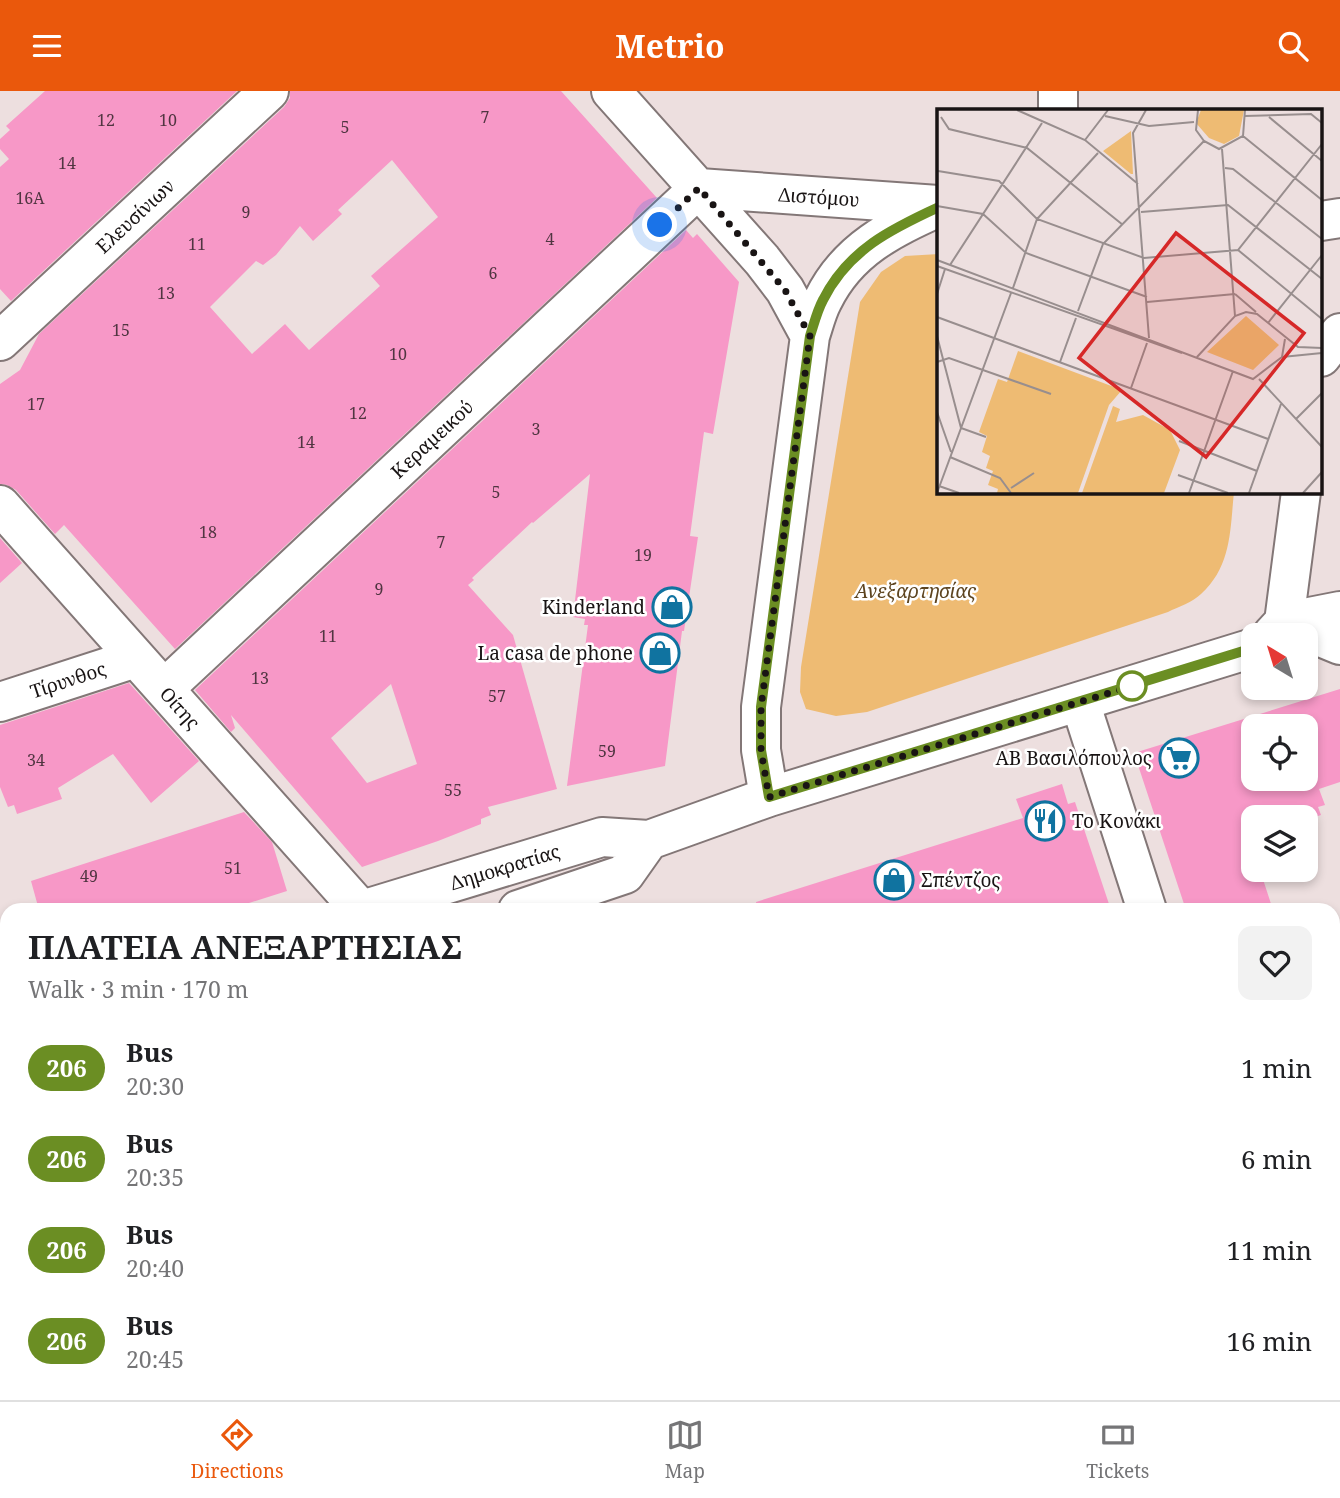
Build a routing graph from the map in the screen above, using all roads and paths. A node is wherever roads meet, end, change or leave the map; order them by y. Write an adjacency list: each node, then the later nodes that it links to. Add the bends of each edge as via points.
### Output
1 (269, 91): 12 (street, Ελευσίνιων)
2 (611, 91): 5 (street)
3 (1058, 91): 4 (street)
4 (1058, 109)
5 (699, 188): 6 (street, Διστόμου); 11 (street, via 785,290); 23 (street, Κεραµεικού)
6 (937, 206)
7 (937, 207): 11 (street, via 890,230 858,253 823,300)
8 (1340, 218): 9 (street)
9 (1322, 221)
10 (1340, 333): 13 (street)
11 (810, 336): 26 (street, via 761,707 761,750)
12 (0, 341)
13 (1322, 356)
14 (1301, 493): 17 (street)
15 (0, 505): 22 (street, Οίτης)
16 (1340, 611): 18 (street)
17 (1279, 623)
18 (1299, 623)
19 (1318, 639): 20 (street)
20 (1340, 645)
21 (1241, 652): 25 (street, Δημοκρατίας)
22 (136, 658): 23 (street, Οίτης); 24 (street, Τίρυνθος)
23 (164, 689): 28 (street, Οίτης)
24 (0, 702)
25 (1080, 702): 26 (street, Δημοκρατίας); 31 (street)
26 (769, 797): 27 (street, Δημοκρατίας)
27 (649, 840): 29 (street, Δημοκρατίας, via 603,838); 30 (street, via 625,874)
28 (356, 903)
29 (385, 903)
30 (539, 903)
31 (1145, 903)

